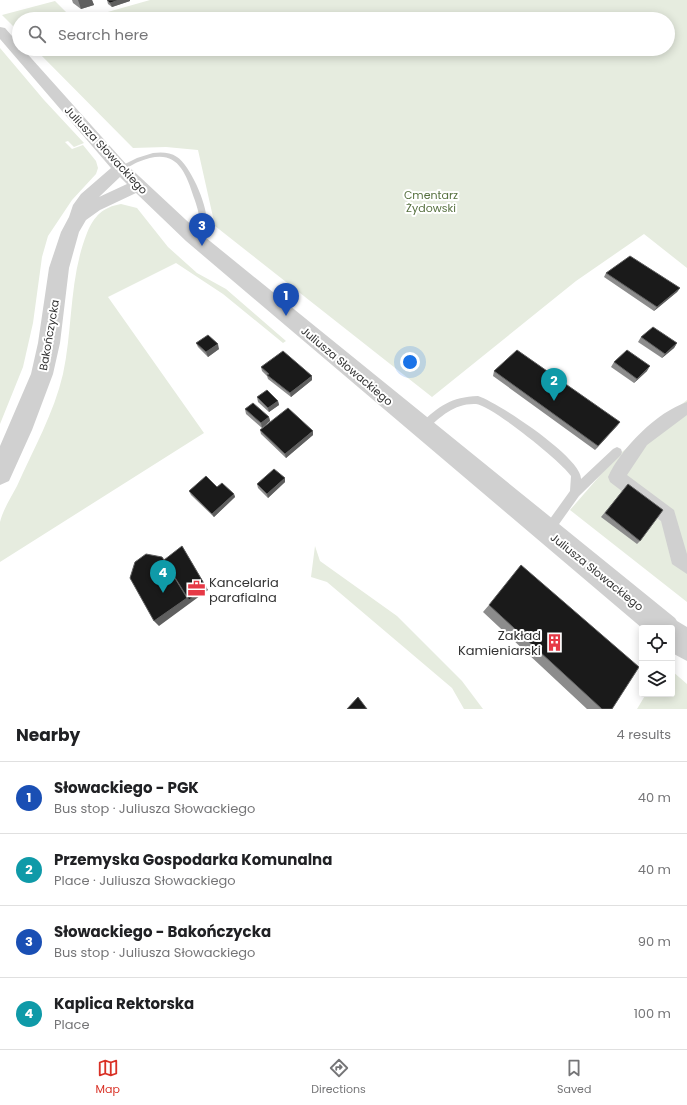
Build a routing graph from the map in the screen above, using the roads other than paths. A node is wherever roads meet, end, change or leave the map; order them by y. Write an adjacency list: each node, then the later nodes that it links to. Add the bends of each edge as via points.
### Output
1 (0, 31): 2 (street, Juliusza Słowackiego)
2 (12, 45)
3 (22, 56): 4 (street, Juliusza Słowackiego)
4 (120, 168): 5 (street, Juliusza Słowackiego); 6 (street, Bakończycka, via 87,198); 7 (lane, via 155,155 179,160 189,175 203,224 201,231)
5 (137, 186): 6 (street, Bakończycka, via 94,206); 7 (street, Juliusza Słowackiego)
6 (78, 217): 11 (street, Bakończycka, via 70,232 61,261 50,343 42,374)
7 (193, 237): 9 (street, Juliusza Słowackiego)
8 (687, 408): 14 (street, via 642,440 616,477 668,516 678,558)
9 (422, 428): 12 (lane, via 453,403 480,400 495,407 567,463 576,475); 13 (street, Juliusza Słowackiego)
10 (617, 452): 12 (lane)
11 (0, 473)
12 (575, 492): 13 (lane)
13 (547, 531): 15 (street, Juliusza Słowackiego)
14 (687, 565)
15 (661, 625)
16 (675, 636): 17 (street)
17 (687, 646)

